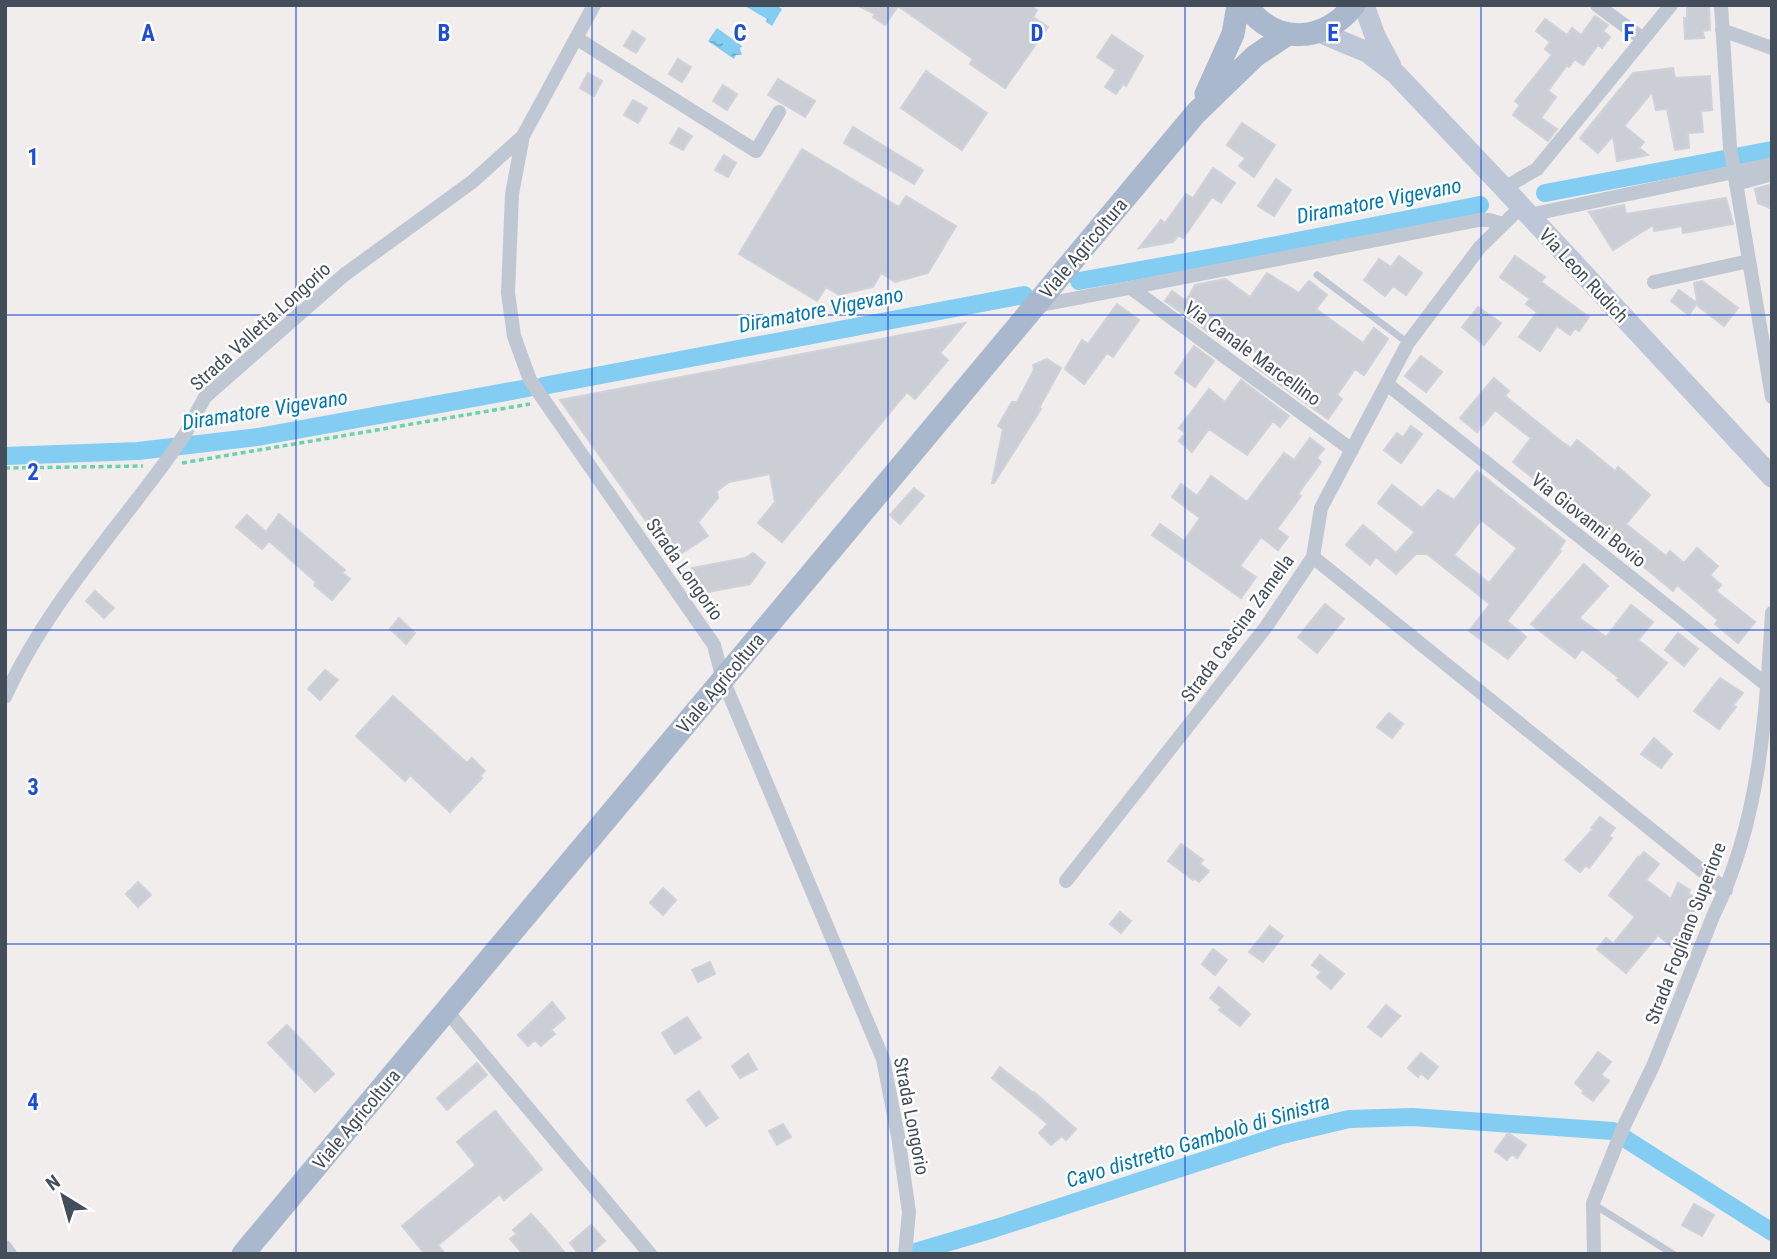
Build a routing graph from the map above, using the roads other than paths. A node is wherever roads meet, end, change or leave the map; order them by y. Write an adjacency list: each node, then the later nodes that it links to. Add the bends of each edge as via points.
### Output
1 (594, 5): 12 (street, Strada Longorio)
2 (1238, 5): 17 (main road, Viale Agricoltura, via 1228,47)
3 (1246, 5): 11 (main road, via 1272,29)
4 (1354, 5): 10 (main road, via 1333,26)
5 (1364, 5): 15 (main road, via 1374,36)
6 (1597, 5): 13 (street)
7 (1671, 5): 13 (street)
8 (1721, 5): 9 (street)
9 (1722, 30): 14 (street); 20 (street)
10 (1319, 32): 11 (main road, Viale Agricoltura); 15 (main road, via 1367,52)
11 (1288, 34): 17 (main road, Viale Agricoltura, via 1255,56)
12 (576, 38): 16 (street, via 756,151); 18 (street, Strada Longorio)
13 (1643, 39): 22 (street, via 1536,169)
14 (1772, 48)
15 (1395, 74): 22 (main road, Via Leon Rudich)
16 (779, 112)
17 (1196, 113): 29 (main road, Viale Agricoltura)
18 (523, 136): 38 (street, Strada Longorio, via 512,194 508,293 514,336 530,380 714,645); 40 (street, Strada Valletta Longorio, via 472,182 344,275 205,397 185,435 68,591)
19 (1772, 164): 20 (street)
20 (1734, 173): 21 (street); 23 (street); 25 (street)
21 (1772, 174)
22 (1504, 188): 23 (main road, Via Leon Rudich)
23 (1525, 211): 24 (street, Strada Cascina Zamella); 35 (main road, Via Leon Rudich)
24 (1503, 224): 28 (street, via 1479,220); 31 (street, Strada Cascina Zamella, via 1480,247)
25 (1749, 261): 27 (street); 30 (street)
26 (1317, 275): 31 (lane)
27 (1654, 282)
28 (1130, 288): 29 (street); 34 (street, Via Canale Marcellino)
29 (1036, 304): 38 (main road, Viale Agricoltura)
30 (1766, 330): 33 (street)
31 (1408, 343): 32 (street, Strada Cascina Zamella)
32 (1387, 384): 34 (street, Strada Cascina Zamella); 39 (street, Via Giovanni Bovio)
33 (1772, 397)
34 (1352, 450): 36 (street, Strada Cascina Zamella, via 1321,508)
35 (1772, 477)
36 (1313, 557): 41 (street, Strada Cascina Zamella, via 1266,627); 42 (street)
37 (1772, 613): 39 (street, Strada Fogliano Superiore)
38 (723, 680): 43 (main road, Viale Agricoltura); 46 (street, Strada Longorio, via 883,1059 909,1212)
39 (1768, 686): 42 (street, Strada Fogliano Superiore, via 1760,756)
40 (5, 697)
41 (1066, 881)
42 (1726, 890): 44 (street, Strada Fogliano Superiore)
43 (446, 1010): 48 (main road, Viale Agricoltura); 49 (street)
44 (1593, 1203): 50 (street, Strada Fogliano Superiore); 51 (lane)
45 (5, 1247): 47 (street)
46 (906, 1249)
47 (10, 1254)
48 (243, 1254)
49 (650, 1254)
50 (1594, 1254)
51 (1673, 1254)

